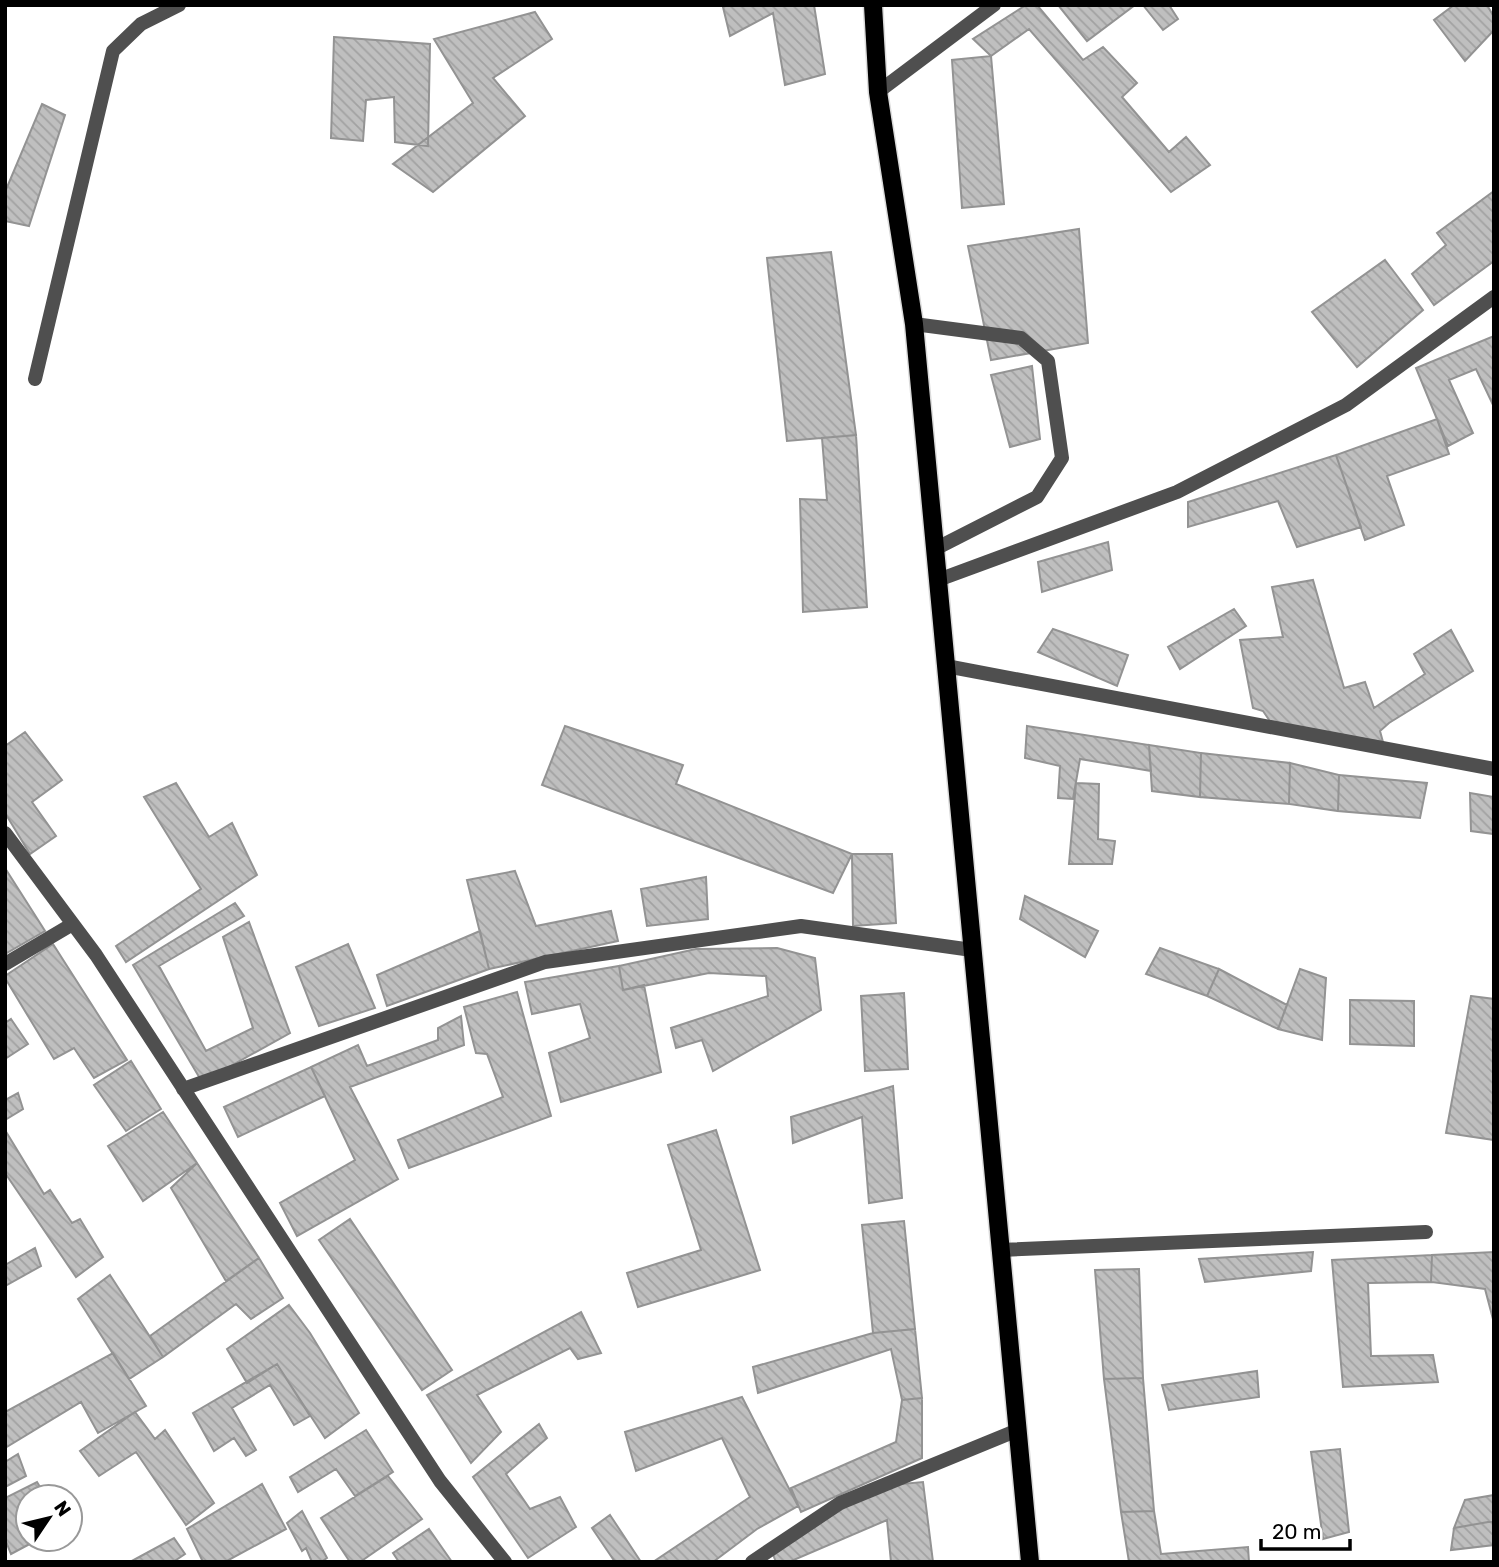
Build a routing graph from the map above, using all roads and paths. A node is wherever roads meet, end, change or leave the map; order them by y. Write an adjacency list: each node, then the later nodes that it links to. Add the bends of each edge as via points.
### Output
1 (179, 5): 7 (street, via 141,24 113,51)
2 (873, 5): 4 (main road)
3 (994, 5): 4 (street)
4 (878, 92): 6 (main road)
5 (1494, 297): 9 (street, via 1346,405 1189,485)
6 (914, 324): 8 (main road); 8 (street, via 1021,338 1048,361 1062,458 1037,497)
7 (35, 379)
8 (935, 549): 9 (main road)
9 (938, 580): 10 (main road)
10 (946, 666): 11 (street); 14 (main road)
11 (1494, 769)
12 (5, 833): 13 (street)
13 (71, 925): 15 (street); 16 (street)
14 (972, 950): 16 (street, via 801,926 545,962); 18 (main road)
15 (5, 964)
16 (183, 1089): 20 (street, via 440,1481)
17 (1426, 1232): 18 (street)
18 (1001, 1250): 19 (main road)
19 (1018, 1430): 21 (street, via 841,1503); 22 (main road)
20 (505, 1562)
21 (752, 1562)
22 (1030, 1562)

